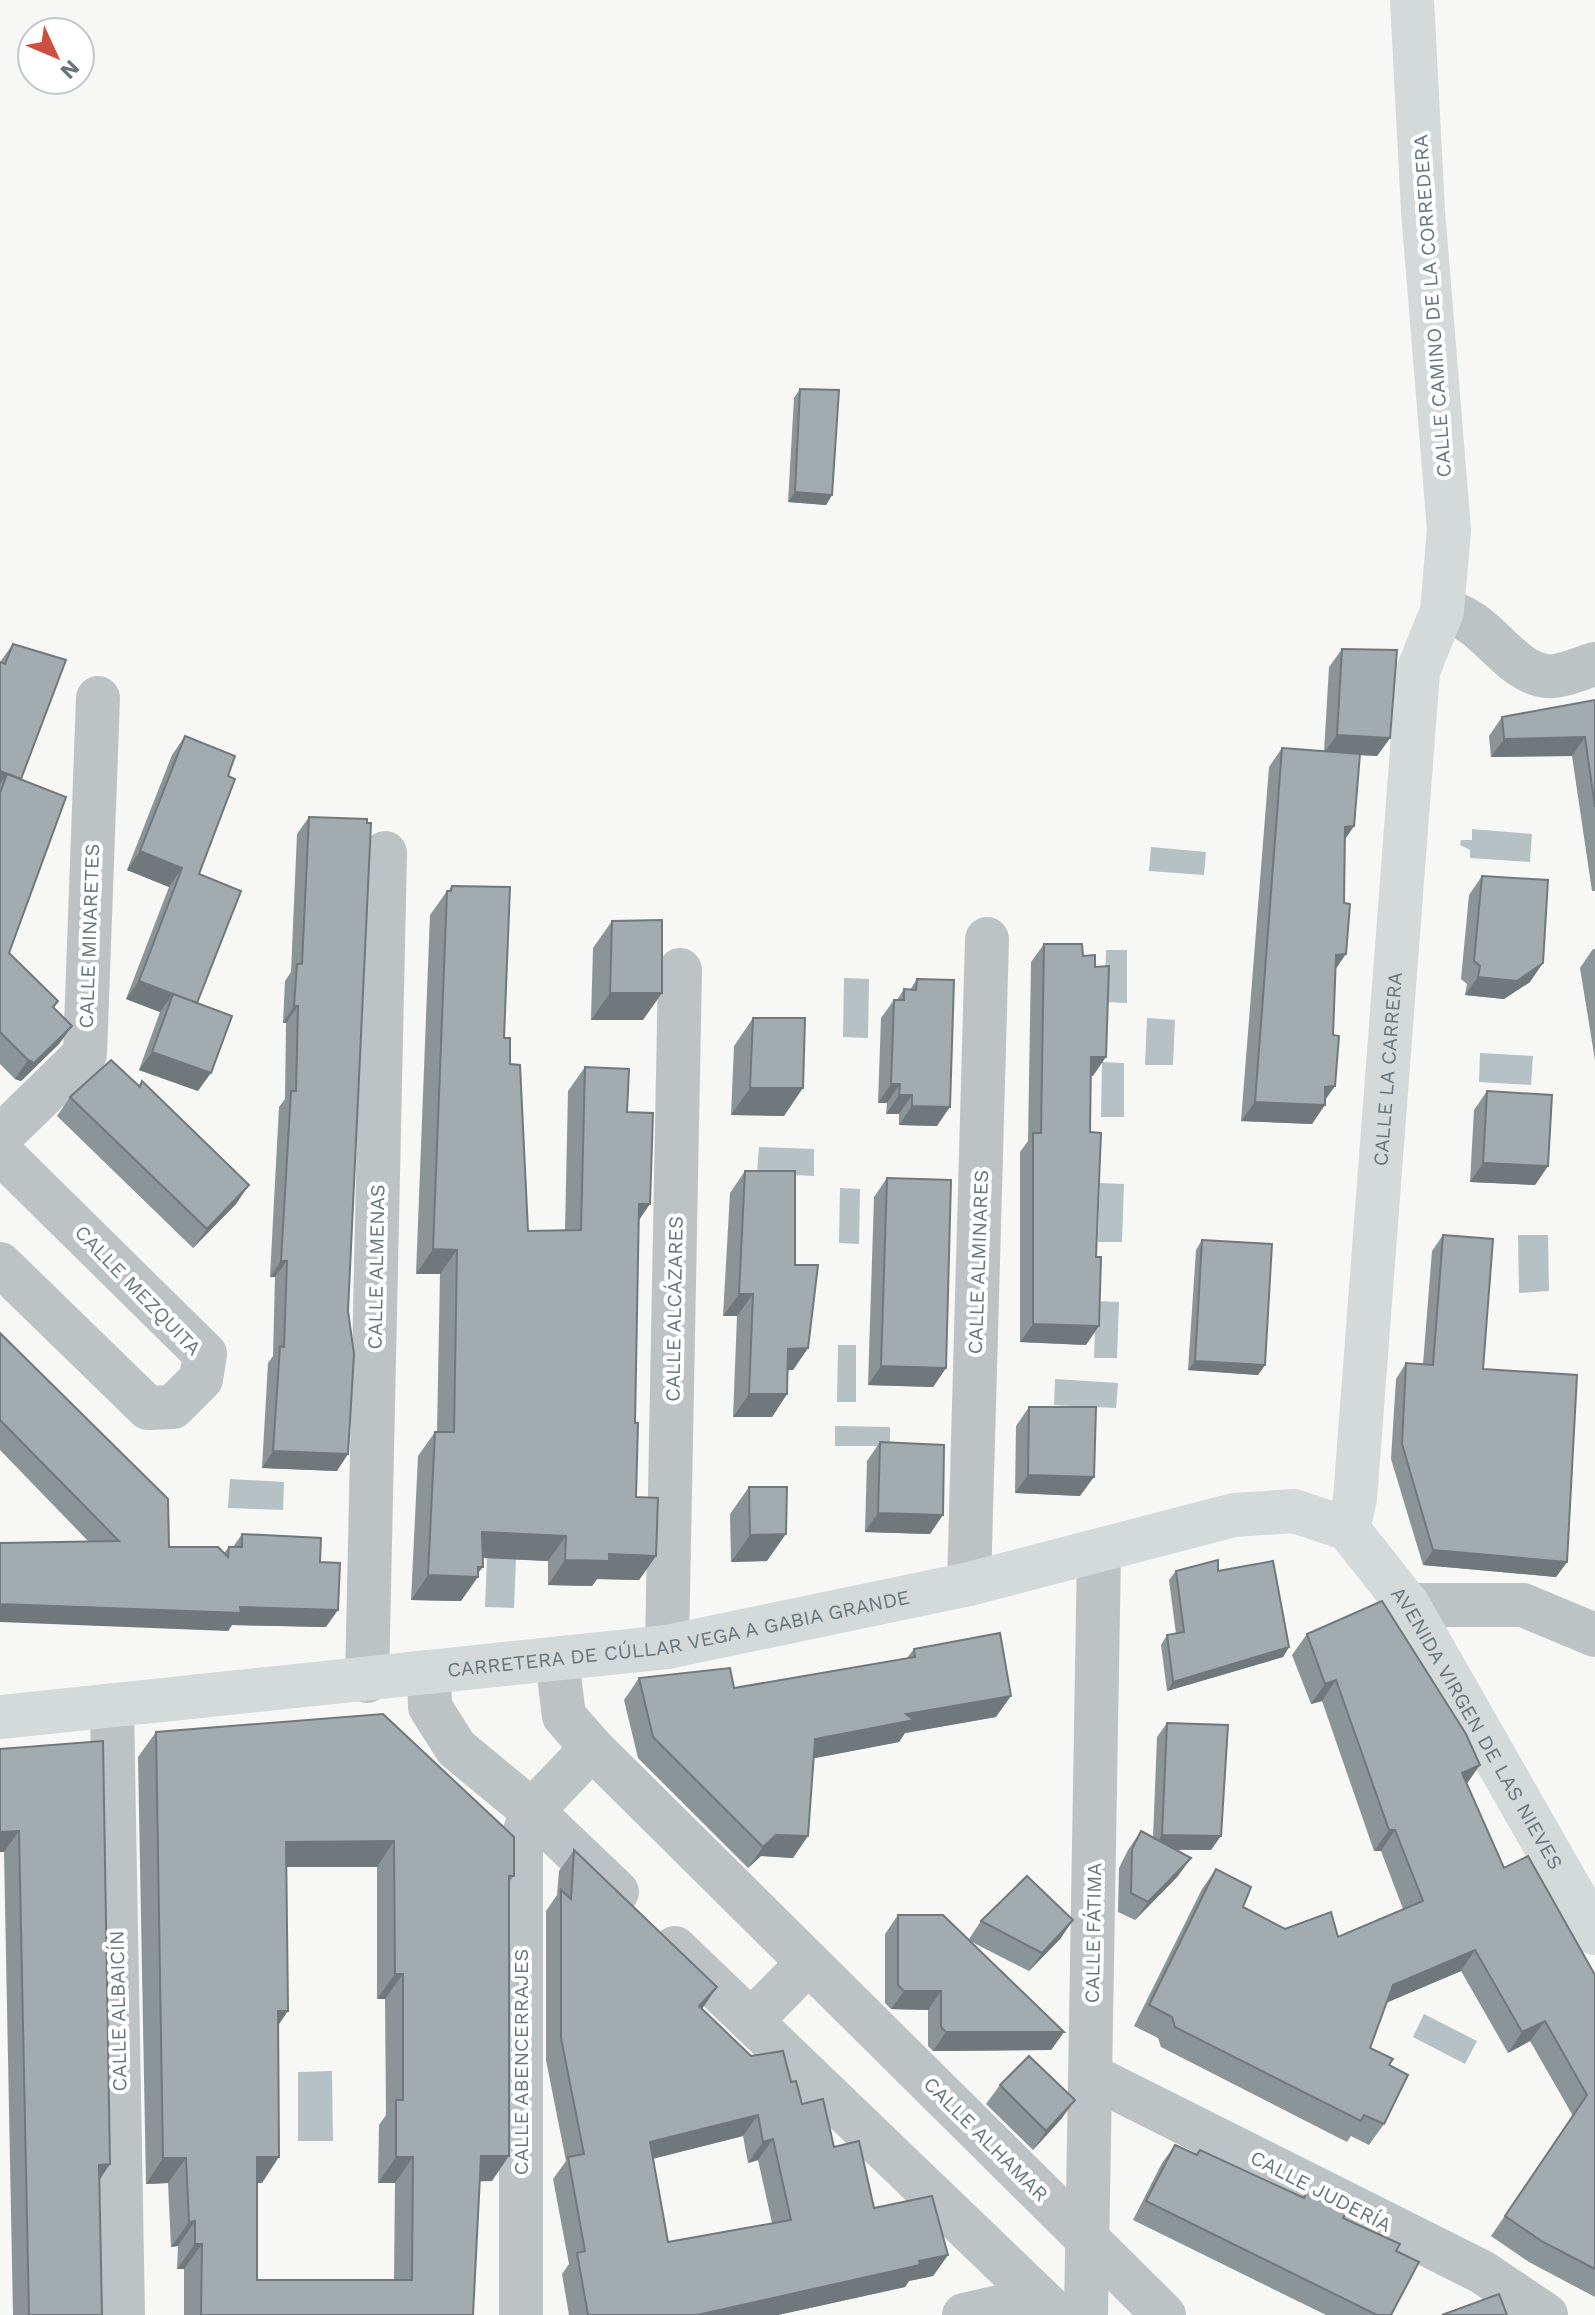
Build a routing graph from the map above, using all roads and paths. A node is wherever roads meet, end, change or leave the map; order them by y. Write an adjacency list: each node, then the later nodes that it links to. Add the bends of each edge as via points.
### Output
1 (1412, 0): 2 (street, CALLE CAMINO DE LA CORREDERA, via 1449,530)
2 (1442, 611): 3 (street, via 1462,614 1523,668 1548,676); 11 (street, CALLE LA CARRERA, via 1418,671 1355,1499)
3 (1595, 664)
4 (98, 698): 8 (street, CALLE MINARETES, via 85,1054)
5 (385, 853): 19 (street, CALLE ALMENAS)
6 (987, 939): 13 (street, CALLE ALMINARES)
7 (680, 970): 16 (street, CALLE ALCÁZARES)
8 (0, 1137)
9 (0, 1152): 10 (street, CALLE MEZQUITA, via 205,1354 201,1379 173,1407 148,1408)
10 (0, 1264)
11 (1348, 1529): 12 (street, CARRETERA DE CÚLLAR VEGA A GABIA GRANDE, via 1294,1511 1234,1515); 14 (street, AVENIDA VIRGEN DE LAS NIEVES)
12 (1099, 1552): 13 (street, CARRETERA DE CÚLLAR VEGA A GABIA GRANDE); 27 (street, CALLE FÁTIMA)
13 (969, 1584): 16 (street, CARRETERA DE CÚLLAR VEGA A GABIA GRANDE)
14 (1408, 1605): 15 (street, via 1523,1605); 24 (street, AVENIDA VIRGEN DE LAS NIEVES)
15 (1595, 1635)
16 (667, 1647): 17 (street, CARRETERA DE CÚLLAR VEGA A GABIA GRANDE)
17 (557, 1660): 18 (street, CARRETERA DE CÚLLAR VEGA A GABIA GRANDE); 22 (street, CALLE ALHAMAR, via 564,1716)
18 (429, 1672): 19 (street, CARRETERA DE CÚLLAR VEGA A GABIA GRANDE); 23 (street, via 430,1707 456,1748)
19 (367, 1681): 20 (street, CARRETERA DE CÚLLAR VEGA A GABIA GRANDE)
20 (112, 1708): 21 (street, CARRETERA DE CÚLLAR VEGA A GABIA GRANDE); 30 (street, CALLE ALBAICÍN)
21 (0, 1717)
22 (592, 1748): 23 (street); 25 (street, CALLE ALHAMAR)
23 (532, 1811): 26 (street); 31 (street, CALLE ABENCERRAJES, via 521,1843)
24 (1591, 1921)
25 (808, 1963): 26 (street); 28 (street, CALLE ALHAMAR)
26 (751, 2021): 29 (street)
27 (1091, 2076): 28 (street, CALLE FÁTIMA); 35 (street, CALLE JUDERÍA, via 1482,2272)
28 (1089, 2241): 33 (street, CALLE FÁTIMA); 34 (street, CALLE ALHAMAR)
29 (1048, 2306): 32 (street)
30 (123, 2315)
31 (521, 2315)
32 (964, 2315)
33 (1086, 2315)
34 (1164, 2315)
35 (1546, 2315)

